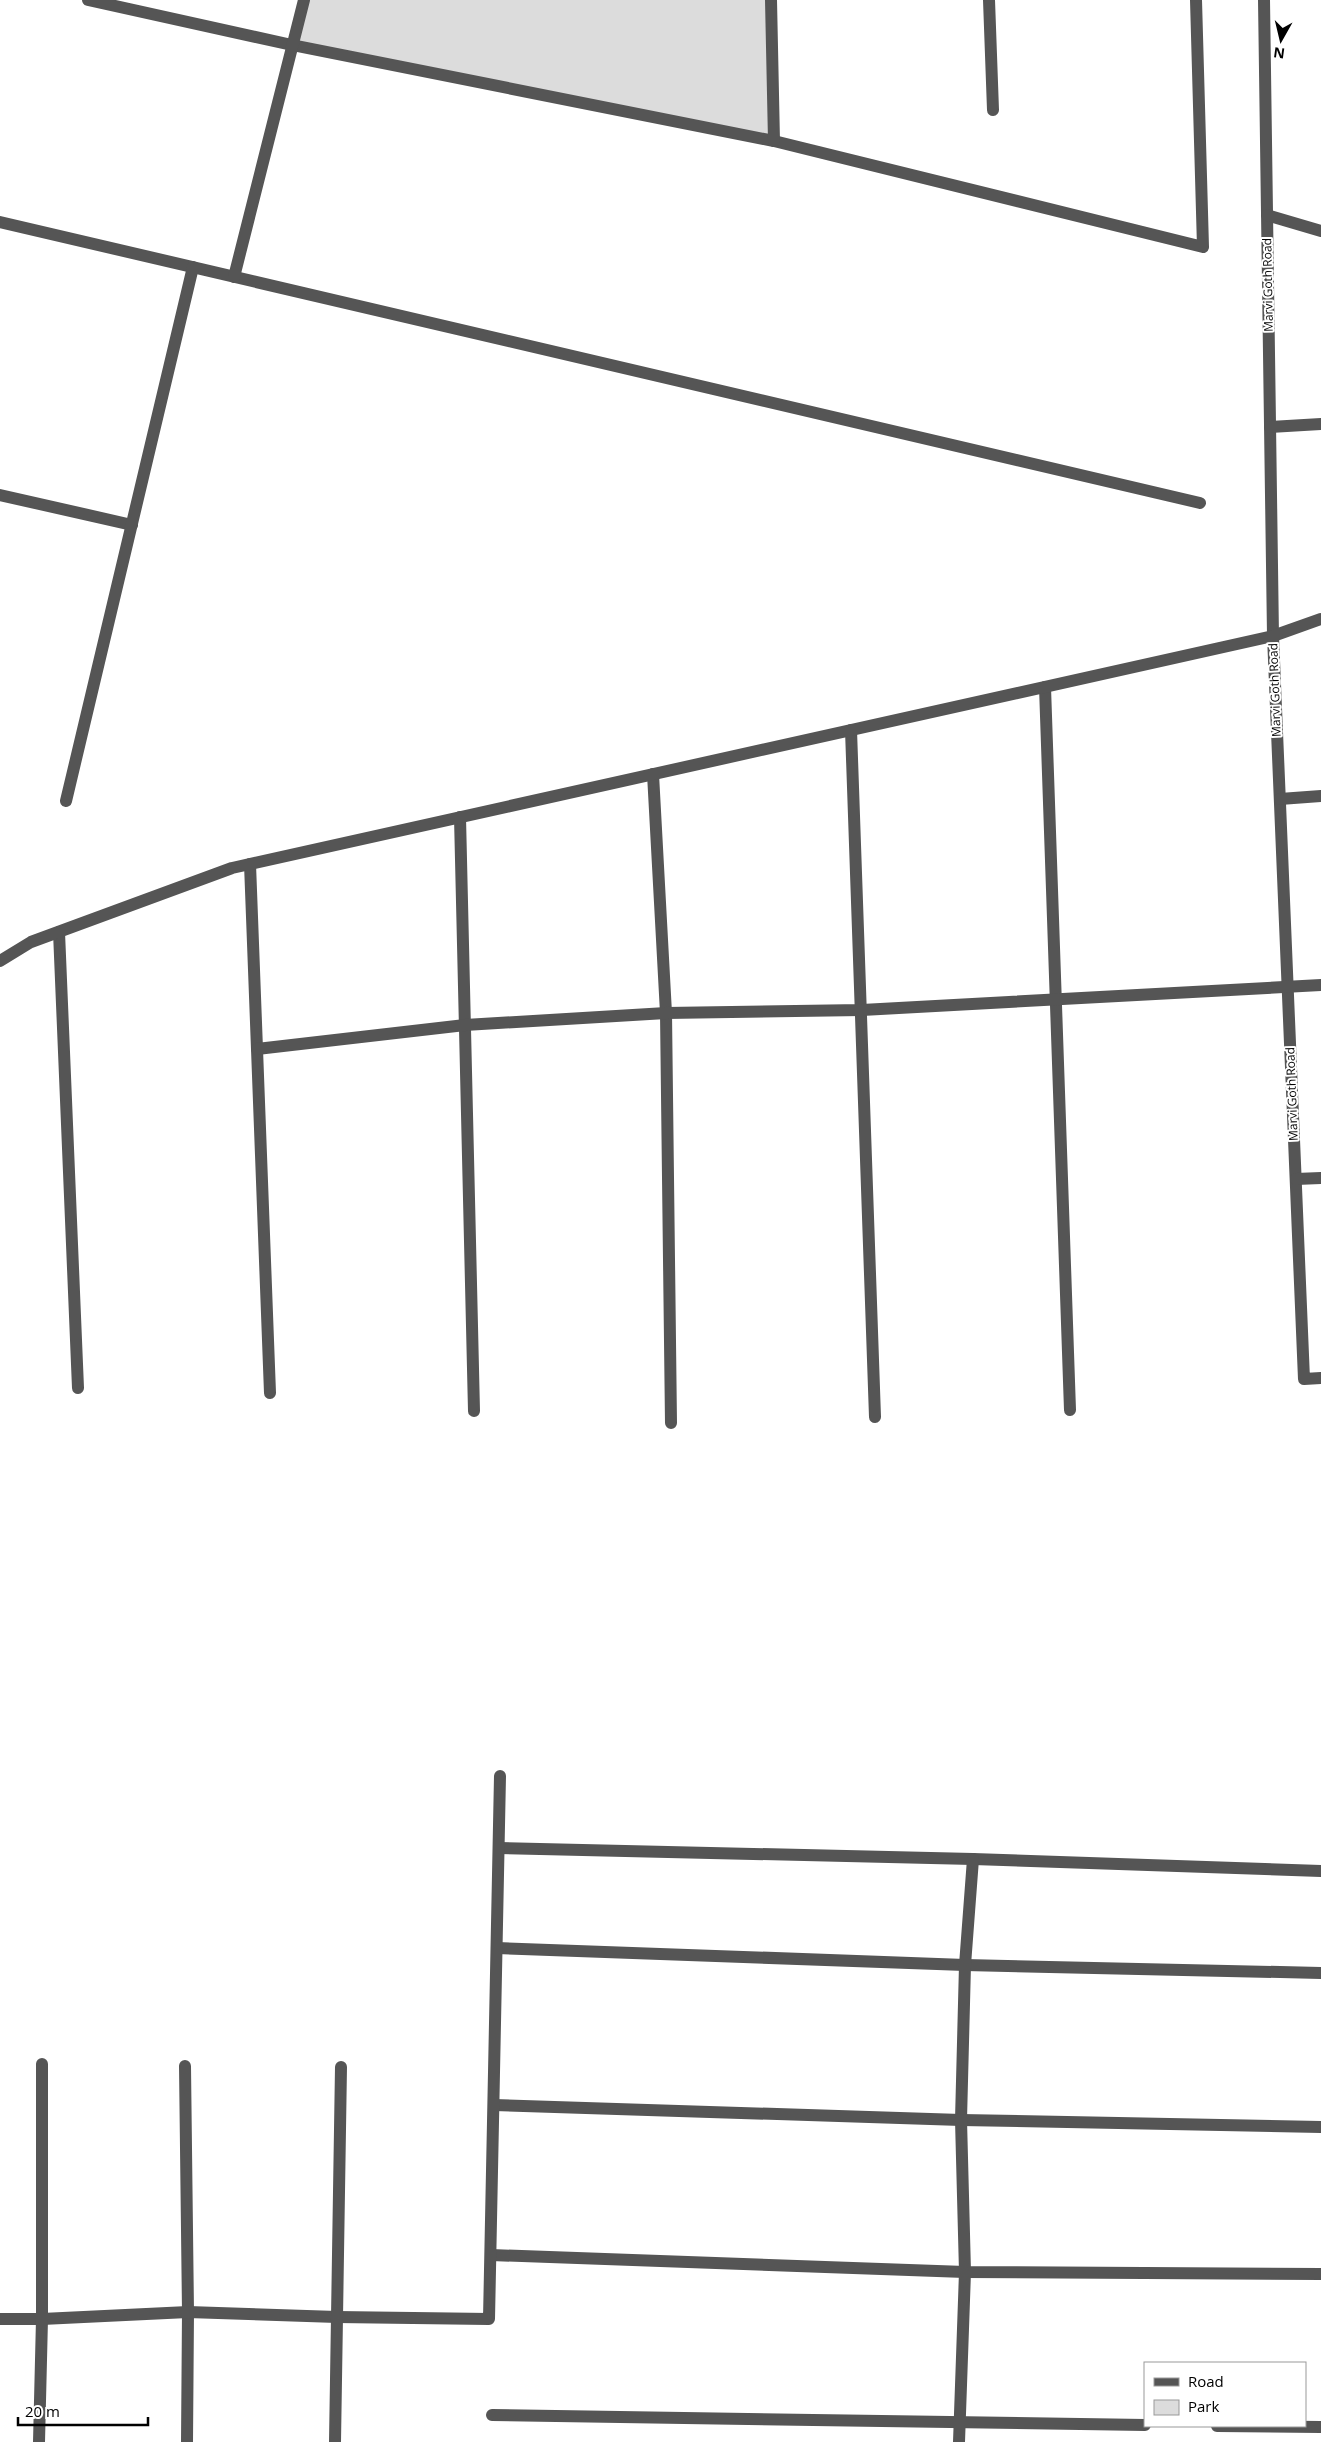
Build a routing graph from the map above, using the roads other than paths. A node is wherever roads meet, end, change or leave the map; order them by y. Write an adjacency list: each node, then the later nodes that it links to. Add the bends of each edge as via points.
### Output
1 (88, 0): 7 (street)
2 (304, 0): 7 (street)
3 (771, 0): 9 (street)
4 (989, 0): 8 (street)
5 (1196, 0): 9 (street, via 1203,247)
6 (1264, 0): 10 (street, Marvi Goth Road)
7 (292, 45): 9 (street); 14 (street)
8 (993, 110)
9 (774, 141)
10 (1267, 215): 12 (street); 16 (street, Marvi Goth Road)
11 (0, 222): 13 (street)
12 (1321, 231)
13 (193, 267): 14 (street); 19 (street)
14 (234, 276): 18 (street)
15 (1321, 424): 16 (street)
16 (1270, 427): 21 (street, Marvi Goth Road)
17 (0, 495): 19 (street)
18 (1200, 503)
19 (132, 525): 27 (street)
20 (1321, 619): 21 (street)
21 (1273, 636): 22 (street); 26 (street, Marvi Goth Road)
22 (1045, 687): 23 (street); 34 (street)
23 (851, 730): 24 (street); 35 (street)
24 (653, 774): 28 (street); 36 (street)
25 (1321, 796): 26 (street)
26 (1280, 799): 33 (street, Marvi Goth Road)
27 (66, 801)
28 (460, 817): 29 (street); 37 (street)
29 (250, 864): 30 (street); 38 (street)
30 (59, 932): 31 (street, via 31,942); 42 (street)
31 (0, 962)
32 (1321, 985): 33 (street)
33 (1288, 987): 34 (street); 40 (street, Marvi Goth Road)
34 (1056, 1000): 35 (street); 44 (street)
35 (862, 1010): 36 (street); 46 (street)
36 (666, 1013): 37 (street); 47 (street)
37 (465, 1025): 38 (street); 45 (street)
38 (256, 1049): 43 (street)
39 (1321, 1178): 40 (street)
40 (1296, 1179): 41 (street, Marvi Goth Road, via 1304,1379)
41 (1321, 1378)
42 (78, 1388)
43 (270, 1393)
44 (1070, 1410)
45 (474, 1411)
46 (875, 1417)
47 (671, 1423)
48 (500, 1776): 49 (street)
49 (499, 1848): 50 (street); 52 (street)
50 (973, 1859): 51 (street); 53 (street)
51 (1321, 1871)
52 (497, 1948): 53 (street); 58 (street)
53 (965, 1965): 54 (street); 59 (street)
54 (1321, 1973)
55 (42, 2064): 67 (street)
56 (185, 2066): 64 (street)
57 (341, 2067): 65 (street)
58 (494, 2106): 59 (street); 61 (street)
59 (962, 2120): 60 (street); 62 (street)
60 (1321, 2127)
61 (491, 2255): 62 (street); 65 (street, via 490,2319)
62 (965, 2272): 63 (street); 69 (street)
63 (1321, 2274)
64 (188, 2312): 65 (street); 67 (street); 74 (street)
65 (337, 2317): 75 (street)
66 (0, 2319): 67 (street)
67 (42, 2319): 73 (street)
68 (492, 2415): 69 (street)
69 (960, 2422): 70 (street); 76 (street)
70 (1144, 2424)
71 (1269, 2427): 72 (street)
72 (1321, 2428)
73 (39, 2442)
74 (187, 2442)
75 (335, 2442)
76 (959, 2442)

